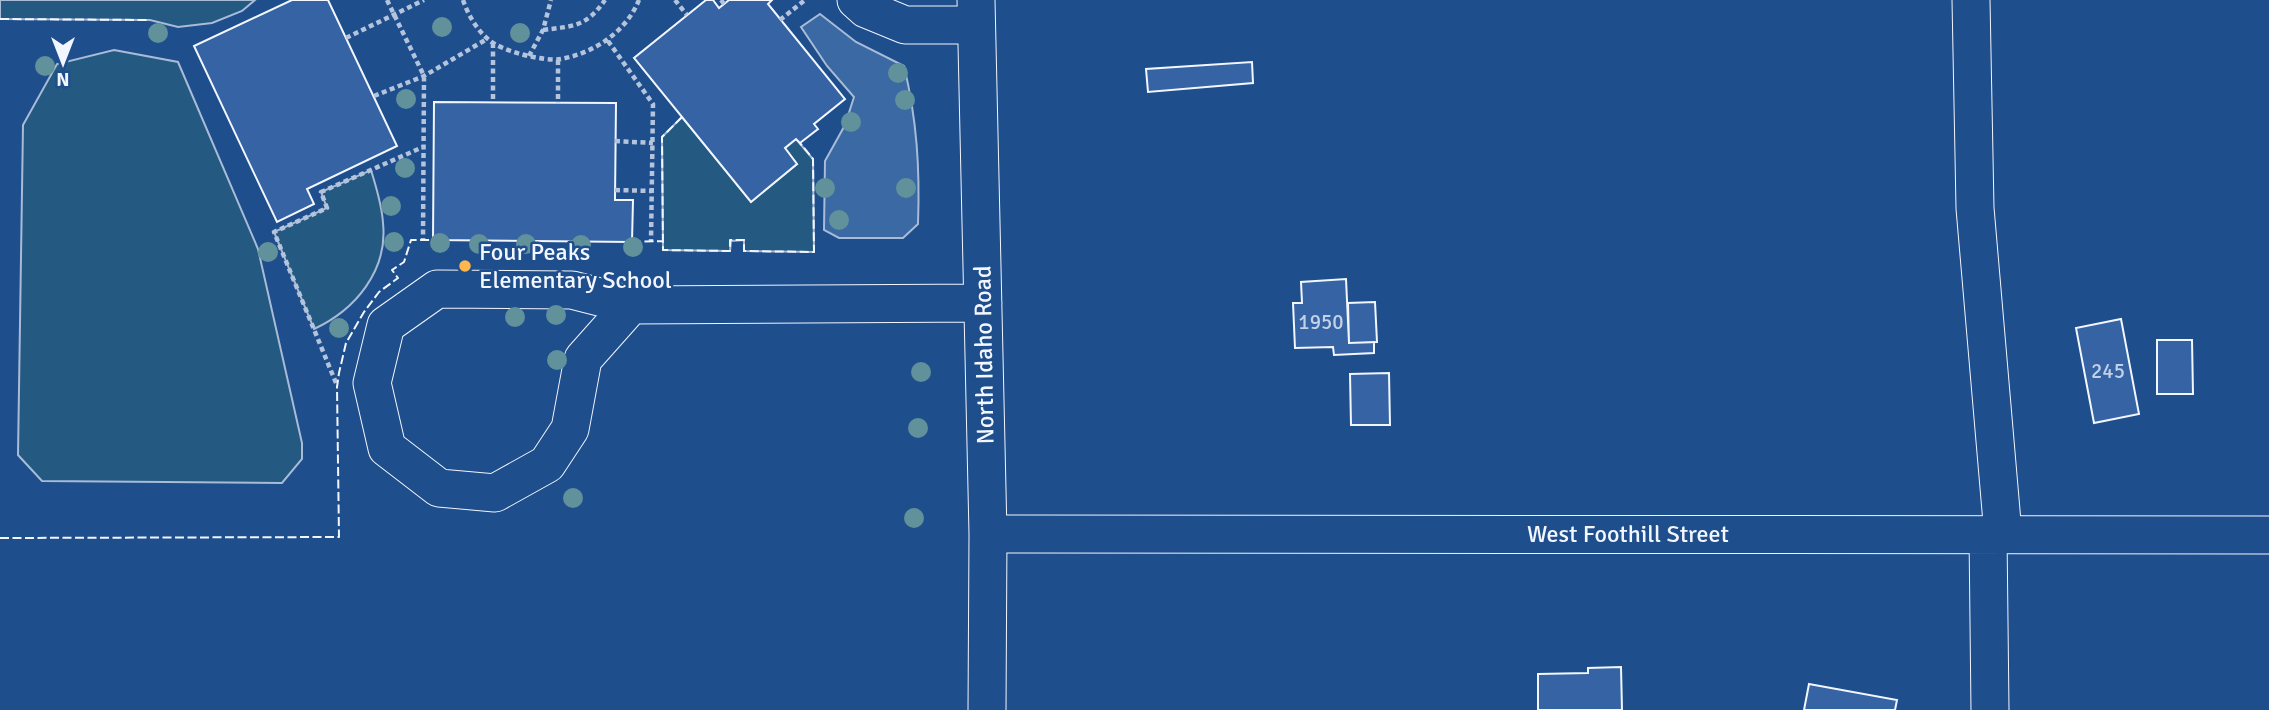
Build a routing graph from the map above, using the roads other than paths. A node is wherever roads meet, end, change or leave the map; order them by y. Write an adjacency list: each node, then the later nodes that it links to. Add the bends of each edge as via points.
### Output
1 (856, 0): 3 (street, via 905,25)
2 (1971, 0): 7 (street, via 1975,208)
3 (976, 12): 4 (street, North Idaho Road)
4 (983, 303): 5 (street); 6 (street, North Idaho Road)
5 (631, 305): 5 (street, via 572,290 437,289 386,326 372,383 387,448 439,488 495,493 547,464 570,429 583,359)
6 (988, 534): 7 (street, West Foothill Street); 9 (street, North Idaho Road)
7 (1996, 534): 8 (street, West Foothill Street); 10 (street)
8 (2269, 535)
9 (987, 710)
10 (1990, 710)

